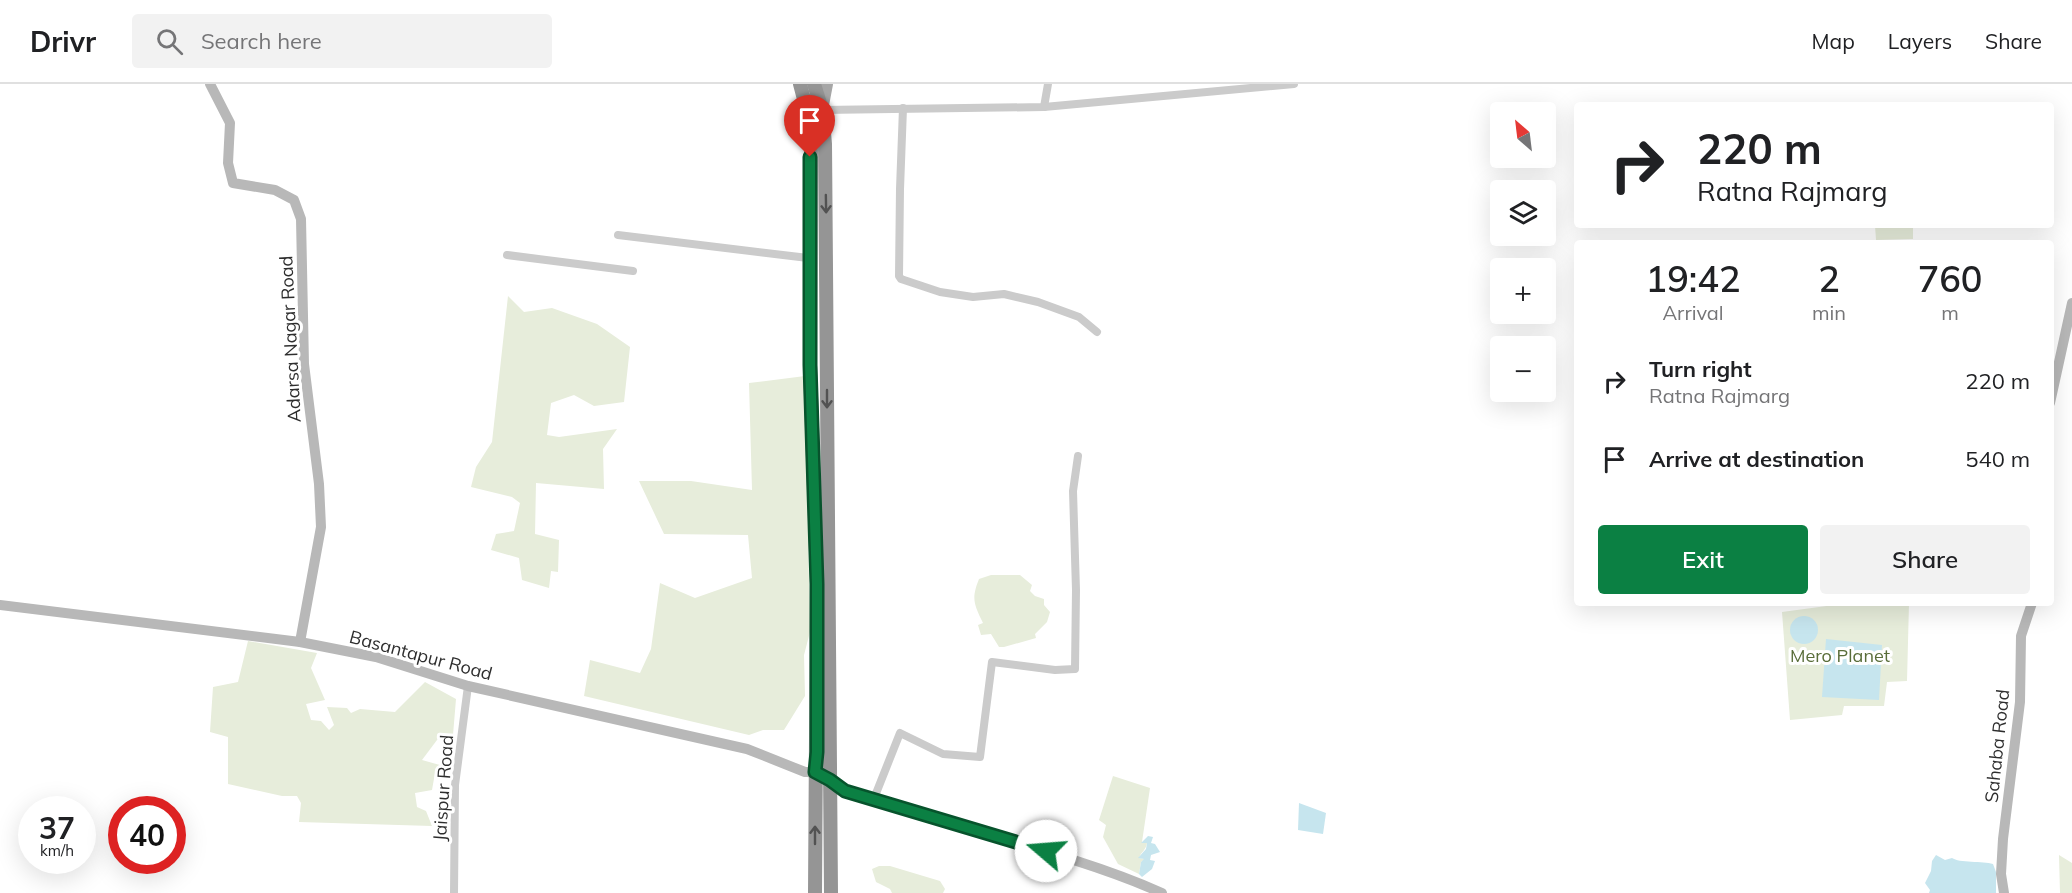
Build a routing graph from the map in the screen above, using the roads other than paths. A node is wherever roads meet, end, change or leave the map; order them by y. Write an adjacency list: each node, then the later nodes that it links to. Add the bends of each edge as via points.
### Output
1 (210, 84): 20 (street, Adarsa Nagar Road, via 230,123 228,163 233,183 275,190 294,200 301,219 304,364 321,527)
2 (800, 84): 11 (highway, via 811,139)
3 (814, 84): 9 (highway)
4 (827, 84): 9 (main road)
5 (1048, 84): 7 (street)
6 (1294, 84): 7 (street)
7 (1044, 107): 8 (street)
8 (903, 108): 9 (street); 15 (street, via 900,278 940,292 973,297 1004,294 1038,302 1078,317)
9 (822, 110): 22 (highway, one-way to 22, via 827,259)
10 (618, 235): 11 (street, via 808,258)
11 (809, 252): 22 (highway, via 817,752)
12 (507, 255): 13 (street)
13 (633, 271)
14 (2072, 303): 16 (street)
15 (1097, 332)
16 (2054, 385)
17 (1078, 456): 23 (street, via 1073,491 1075,669 992,662 980,757 943,754 900,733)
18 (0, 605): 20 (street, Basantapur Road)
19 (2031, 606): 28 (street, Sahaba Road, via 2021,636 2020,702 2003,839)
20 (300, 642): 21 (street, Basantapur Road, via 376,657)
21 (468, 686): 22 (street, Basantapur Road, via 747,749); 24 (street, Jaispur Road, via 454,785)
22 (823, 776): 23 (street, Basantapur Road, via 845,791); 25 (highway, one-way to 22); 26 (highway)
23 (873, 801): 27 (street, Basantapur Road, via 1124,876)
24 (454, 893)
25 (815, 893)
26 (831, 893)
27 (1162, 893)
28 (2004, 893)

